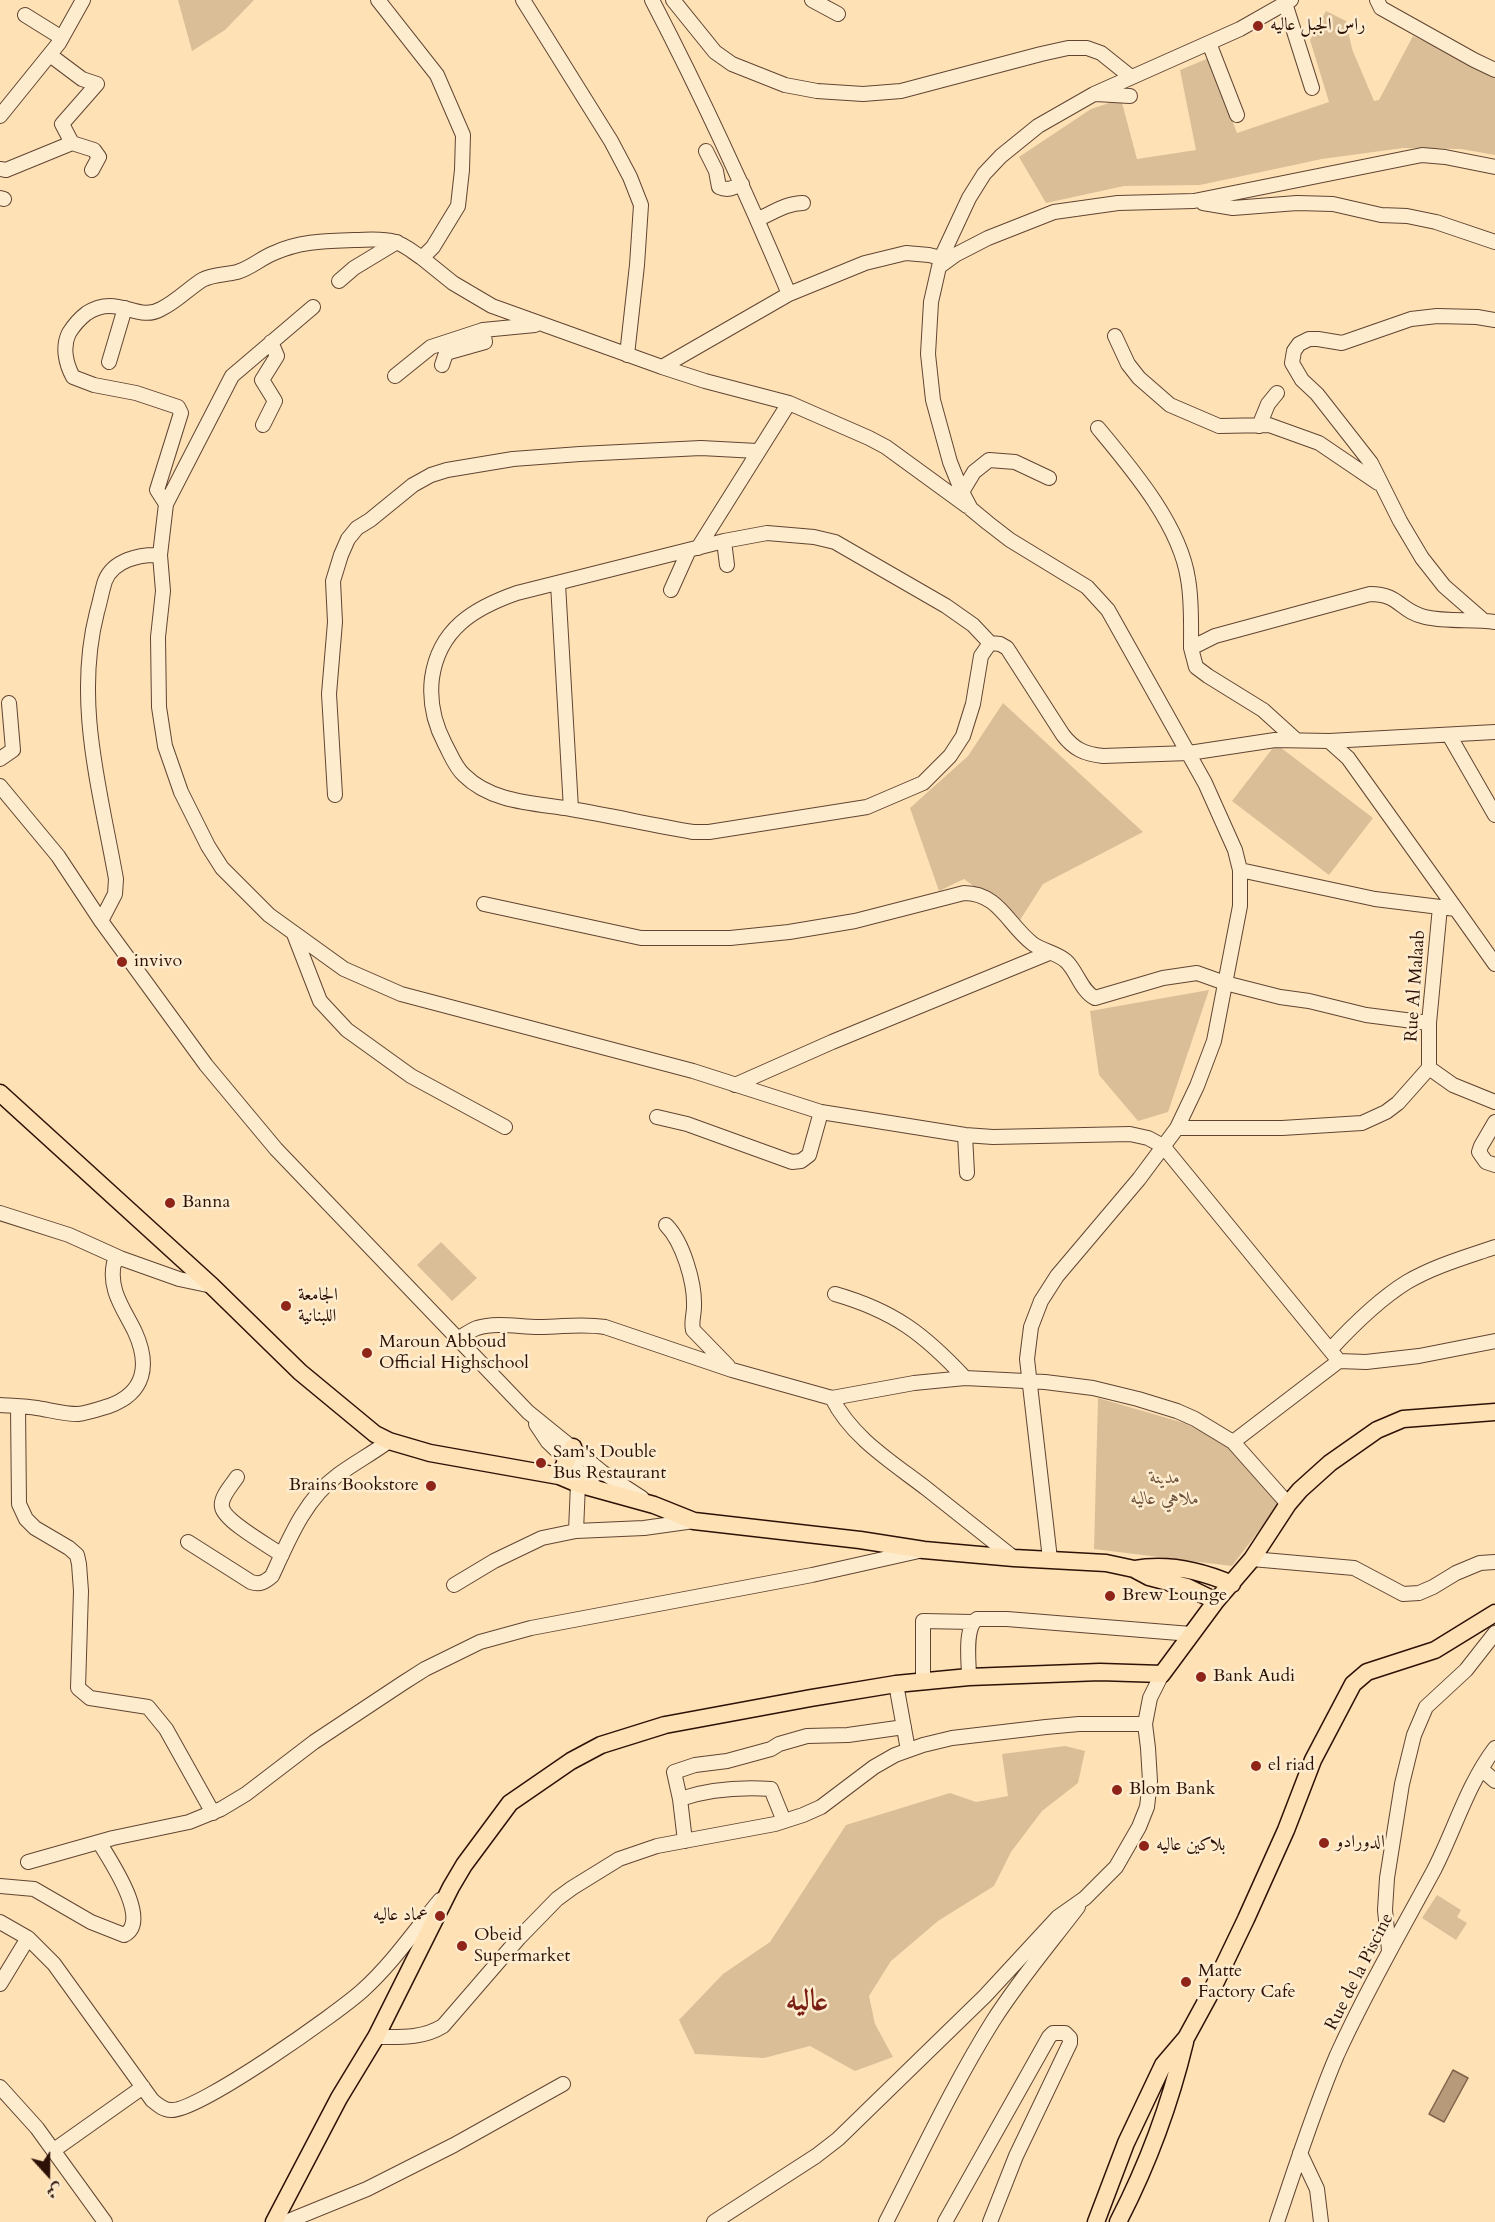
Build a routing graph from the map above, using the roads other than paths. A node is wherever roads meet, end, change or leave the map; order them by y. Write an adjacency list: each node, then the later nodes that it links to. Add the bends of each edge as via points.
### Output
1 (67, 0): 12 (street)
2 (83, 0): 12 (street)
3 (378, 0): 34 (street, via 437,75 463,135 458,206)
4 (524, 0): 45 (street, via 611,141 641,205)
5 (652, 0): 28 (street)
6 (673, 0): 17 (street, via 715,52 732,64 785,85 817,92 902,92 1068,48 1101,53)
7 (812, 0): 10 (street)
8 (1377, 0): 16 (street, via 1381,8)
9 (1289, 1): 14 (street); 18 (street)
10 (838, 14)
11 (25, 15): 13 (street)
12 (75, 15): 13 (street)
13 (62, 38): 15 (street)
14 (1209, 43): 17 (street); 21 (street)
15 (50, 55): 22 (street); 23 (street, via 82,79 97,84 62,124)
16 (1495, 70)
17 (1131, 76): 19 (street)
18 (1312, 88)
19 (1094, 94): 20 (street); 35 (street, via 1038,126 984,174)
20 (1130, 96)
21 (1237, 115)
22 (0, 116)
23 (72, 143): 26 (street); 27 (street, via 94,150 99,157)
24 (706, 151): 28 (street, via 719,187 731,189)
25 (1495, 167): 29 (street, via 1422,155)
26 (0, 169)
27 (92, 170)
28 (742, 184): 31 (street)
29 (1194, 201): 33 (street, via 1233,208 1333,204 1436,222); 35 (street, via 1118,203 1054,212)
30 (803, 203): 31 (street)
31 (758, 219): 37 (street)
32 (397, 242): 34 (street); 36 (street, via 354,268); 39 (street, via 333,239 306,244 274,253 237,272 204,279 149,314)
33 (1495, 242)
34 (422, 258): 41 (street, via 478,299)
35 (940, 262): 37 (street, via 929,255 906,253 865,263); 58 (street, via 931,302 928,364 933,400)
36 (339, 282)
37 (789, 294): 48 (street)
38 (313, 306): 44 (street)
39 (125, 308): 46 (street); 59 (street, via 106,305 81,318 68,337 66,358 73,377 79,380 178,407 179,423 158,490)
40 (1495, 320): 57 (street, via 1477,316 1411,319 1342,343 1309,339 1294,351 1292,363 1302,380 1371,463)
41 (543, 324): 42 (street); 45 (street)
42 (483, 330): 47 (street, via 485,342 446,353); 49 (street, via 431,347)
43 (1114, 336): 53 (street, via 1133,371 1170,405 1220,426)
44 (271, 342): 52 (street, via 277,356 262,380 275,401); 59 (street, via 231,376 212,400)
45 (627, 355): 48 (street)
46 (109, 362)
47 (442, 365)
48 (662, 367): 51 (street)
49 (395, 375)
50 (1277, 393): 53 (street)
51 (789, 403): 55 (street); 60 (street, via 886,447)
52 (263, 425)
53 (1259, 426): 57 (street, via 1269,425 1318,443)
54 (1098, 428): 69 (street, via 1137,475 1181,551 1188,579)
55 (757, 451): 62 (street); 78 (street, via 701,448 580,454 513,459 447,470 403,491 357,528 348,539 333,581 329,694)
56 (1049, 478): 58 (street, via 1015,462 989,460 974,472)
57 (1383, 486): 67 (street, via 1422,558 1444,585)
58 (962, 492): 60 (street)
59 (166, 504): 63 (street)
60 (971, 509): 75 (street, via 1010,540 1096,595)
61 (724, 541): 62 (street); 64 (street); 68 (street, via 767,533 835,542 946,606)
62 (694, 549): 65 (street); 66 (street)
63 (160, 555): 85 (street, via 127,560 106,579 88,651 89,725 116,879 115,894); 86 (street, via 163,591 158,637 159,707 174,774 222,868)
64 (727, 565)
65 (558, 584): 79 (street); 79 (street, via 491,602 455,628 436,658 430,704 438,730 465,776 510,800)
66 (671, 590)
67 (1489, 621): 69 (street, via 1425,617 1404,608 1392,596 1370,594 1215,636)
68 (990, 643): 75 (street, via 1000,644 1013,654 1063,735 1078,750 1103,756); 79 (street, via 981,656 971,714 950,756 923,783 867,807 710,832)
69 (1191, 648): 73 (street, via 1196,667 1263,710)
70 (9, 703): 76 (street, via 13,750)
71 (1495, 732): 72 (street)
72 (1449, 735): 74 (street); 80 (street)
73 (1295, 739): 74 (street); 75 (street)
74 (1329, 741): 84 (street, via 1348,758)
75 (1189, 753): 81 (street, via 1235,850)
76 (0, 759)
77 (0, 786): 85 (street, via 58,856)
78 (335, 795)
79 (571, 809)
80 (1495, 814)
81 (1240, 870): 83 (street, via 1376,899); 89 (street, via 1240,906)
82 (484, 904): 87 (street, via 641,938 730,938 855,921 975,893 993,901 1032,943)
83 (1440, 907): 84 (street); 90 (street, Rue Al Malaab)
84 (1456, 909): 88 (street)
85 (101, 921): 110 (street, via 230,1095 276,1149)
86 (294, 934): 92 (street, via 344,969 401,994); 98 (street, via 320,1001 347,1030 411,1076)
87 (1049, 953): 89 (street, via 1067,962 1095,998 1183,974 1197,973); 92 (street)
88 (1495, 964)
89 (1225, 982): 90 (street, via 1366,1015); 99 (street, via 1209,1057)
90 (1429, 1023): 91 (street, Rue Al Malaab)
91 (1429, 1068): 94 (street, via 1452,1085); 99 (street, via 1398,1103 1362,1123)
92 (735, 1084): 95 (street)
93 (0, 1093): 108 (main road)
94 (1495, 1102)
95 (820, 1112): 96 (street, via 809,1155 797,1162); 100 (street)
96 (657, 1117)
97 (1495, 1122): 102 (street, via 1479,1152 1486,1162)
98 (505, 1127)
99 (1177, 1128): 101 (street)
100 (965, 1135): 101 (street, via 1130,1134); 103 (street)
101 (1162, 1146): 112 (street); 116 (street, via 1041,1301 1028,1341)
102 (1495, 1165)
103 (967, 1173)
104 (0, 1213): 107 (street, via 69,1235)
105 (666, 1225): 114 (street, via 677,1239 686,1263 694,1299 693,1330)
106 (1495, 1248): 112 (street, via 1408,1281)
107 (120, 1258): 108 (street, via 178,1279); 119 (street, via 114,1263 112,1282 140,1349 140,1383 117,1403 80,1414)
108 (212, 1286): 121 (main road, via 359,1423)
109 (835, 1294): 115 (street, via 898,1318 943,1354)
110 (457, 1339): 114 (street, via 487,1326 590,1324); 123 (street)
111 (1495, 1341): 113 (street, via 1419,1356)
112 (1330, 1350): 113 (street)
113 (1339, 1361): 122 (street)
114 (732, 1370): 117 (street)
115 (965, 1378): 116 (street); 117 (street)
116 (1029, 1382): 122 (street, via 1094,1389 1138,1399 1195,1419); 136 (street)
117 (832, 1398): 135 (street, via 851,1427 882,1456)
118 (0, 1405): 119 (street)
119 (18, 1407): 160 (street, via 19,1504 26,1519 69,1548 77,1555 79,1564 78,1688 90,1698 148,1707 166,1729)
120 (1495, 1412): 128 (main road, via 1403,1419 1389,1424 1330,1463)
121 (390, 1441): 124 (main road, via 449,1457); 134 (street, via 321,1490 296,1525)
122 (1233, 1442): 128 (street)
123 (569, 1454): 124 (main road); 127 (street); 129 (street)
124 (558, 1476): 126 (main road)
125 (237, 1477): 134 (street, via 222,1500 224,1513)
126 (578, 1484): 127 (main road); 131 (street)
127 (598, 1490): 129 (main road)
128 (1288, 1504): 137 (main road)
129 (654, 1505): 130 (main road)
130 (694, 1521): 131 (street); 133 (main road)
131 (576, 1531): 142 (street, via 542,1538 515,1550)
132 (188, 1542): 134 (street, via 257,1584 272,1576)
133 (924, 1550): 135 (main road); 160 (street, via 480,1641 425,1669 314,1742 246,1794)
134 (282, 1555)
135 (1014, 1558): 136 (main road)
136 (1050, 1559): 139 (main road)
137 (1252, 1559): 138 (street, via 1344,1566 1369,1574 1403,1594 1419,1593 1480,1563); 141 (main road)
138 (1495, 1562)
139 (1134, 1569): 140 (main road, via 1152,1566); 143 (main road)
140 (1195, 1571): 141 (main road); 143 (main road)
141 (1232, 1584): 144 (main road)
142 (454, 1586)
143 (1187, 1587): 144 (main road)
144 (1216, 1601): 148 (main road)
145 (1495, 1613): 173 (main road, via 1435,1650 1367,1672 1353,1684 1313,1760 1246,1920)
146 (973, 1622): 148 (street, via 1007,1619); 150 (street, via 969,1631); 151 (street, via 923,1622)
147 (1495, 1633): 170 (street, via 1466,1670 1426,1707 1414,1735 1387,1878)
148 (1191, 1634): 149 (main road)
149 (1162, 1674): 150 (main road); 153 (street, via 1150,1698)
150 (969, 1677): 151 (main road)
151 (923, 1681): 152 (main road)
152 (896, 1684): 154 (street); 166 (main road, via 676,1723 601,1745 510,1803)
153 (1145, 1724): 156 (street, via 1037,1728 952,1738); 167 (street, via 1150,1781 1147,1807 1116,1867)
154 (904, 1727): 156 (street); 159 (street, via 807,1736 738,1758 695,1765 674,1772)
155 (1495, 1748): 157 (street, Rue de la Piscine)
156 (908, 1750): 161 (street, via 874,1767 820,1807)
157 (1481, 1769): 158 (street); 170 (street, Rue de la Piscine, via 1436,1867)
158 (1495, 1781)
159 (680, 1799): 161 (street, via 704,1791 771,1789); 162 (street)
160 (213, 1812): 163 (street, via 189,1822)
161 (784, 1821): 162 (street)
162 (685, 1841): 172 (street, via 619,1859 565,1893 434,2032)
163 (99, 1842): 164 (street); 165 (street, via 132,1906 134,1923 129,1933 119,1934 91,1922 34,1889)
164 (28, 1862)
165 (0, 1886)
166 (451, 1887): 172 (main road); 176 (street, via 364,1989 314,2029 187,2107 172,2111 161,2108)
167 (1085, 1898): 184 (street, via 1058,1917 985,1996 837,2139 816,2157); 185 (street, via 1024,1974 994,2019 964,2068)
168 (0, 1922): 169 (street)
169 (28, 1938): 171 (street); 176 (street, via 54,1964)
170 (1389, 1950): 180 (street, Rue de la Piscine, via 1337,2056)
171 (0, 1984)
172 (376, 2037): 182 (main road)
173 (1186, 2038): 177 (main road, via 1163,2065); 179 (main road)
174 (563, 2084): 183 (street, via 367,2189)
175 (0, 2087): 178 (street)
176 (143, 2087): 178 (street)
177 (1126, 2143): 179 (main road); 188 (main road)
178 (54, 2150): 181 (street)
179 (1149, 2151): 189 (main road)
180 (1300, 2153): 190 (street, Rue de la Piscine); 191 (street, via 1317,2189)
181 (105, 2222)
182 (274, 2222)
183 (286, 2222)
184 (714, 2222)
185 (886, 2222)
186 (945, 2222): 187 (street, via 1049,2037 1065,2033 1070,2043 1016,2156)
187 (990, 2222)
188 (1096, 2222)
189 (1118, 2222)
190 (1277, 2222)
191 (1321, 2222)

